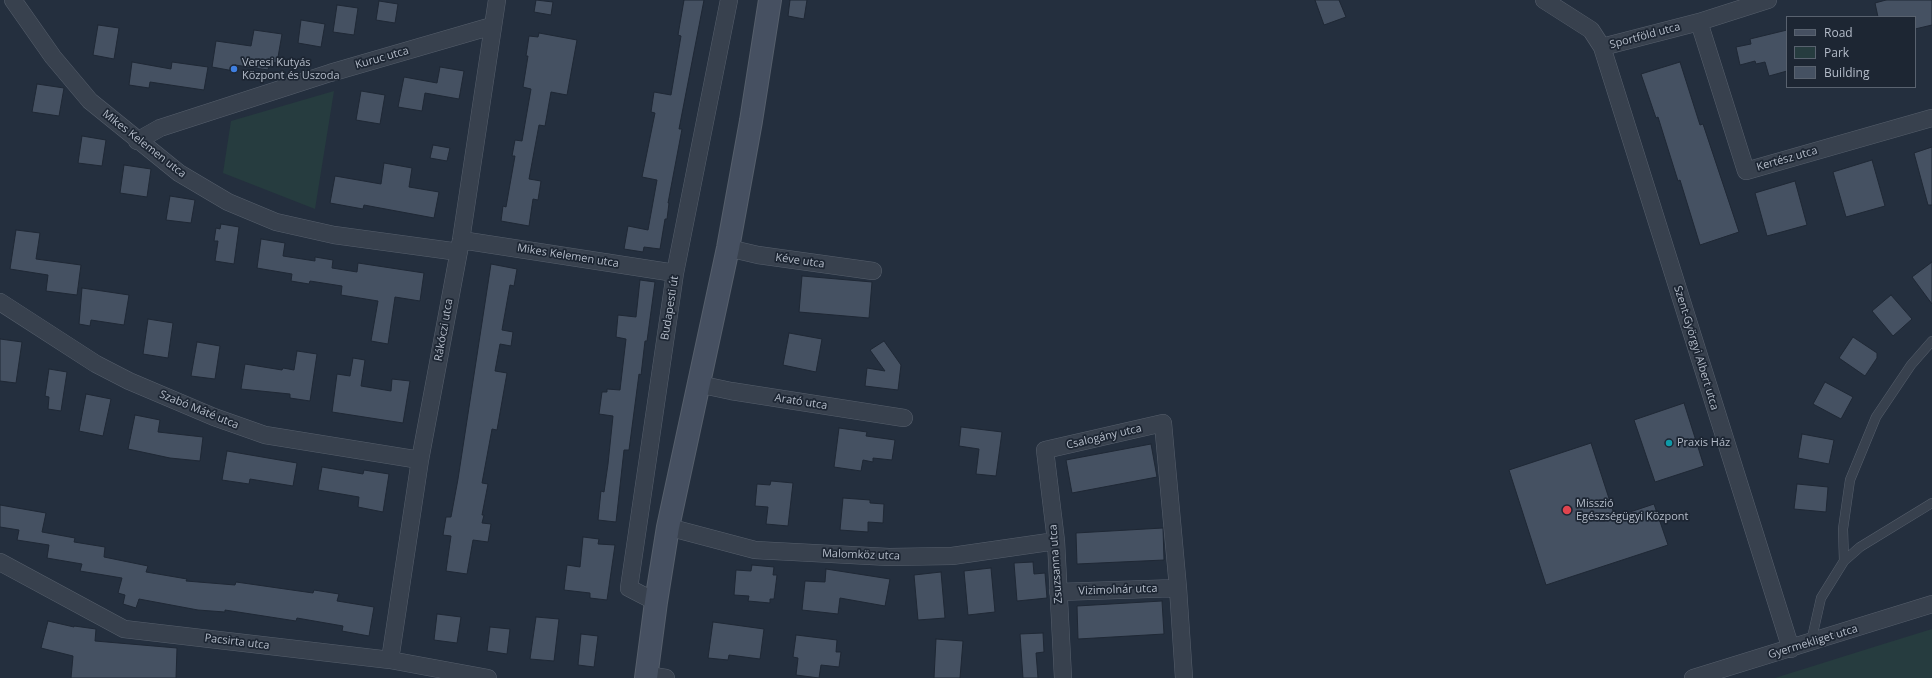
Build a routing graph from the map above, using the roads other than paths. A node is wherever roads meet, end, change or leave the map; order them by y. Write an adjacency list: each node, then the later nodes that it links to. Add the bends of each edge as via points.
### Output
1 (14, 0): 11 (street, Mikes Kelemen utca, via 52,57 90,101)
2 (497, 0): 8 (street, Rákóczi utca)
3 (729, 0): 15 (street, Budapesti út)
4 (770, 0): 13 (street)
5 (1544, 0): 9 (street, Sportföld utca, via 1591,30)
6 (1763, 1): 7 (street, Sportföld utca)
7 (1699, 22): 9 (street, Sportföld utca); 10 (street, Kertész utca, via 1746,171)
8 (492, 26): 11 (street, Kuruc utca, via 315,78 160,128); 12 (street, Rákóczi utca)
9 (1602, 47): 32 (street, Szent-Györgyi Albert utca)
10 (1932, 118)
11 (137, 141): 12 (street, Mikes Kelemen utca, via 179,173 228,202 276,222 334,235)
12 (460, 246): 15 (street, Mikes Kelemen utca); 21 (street, Rákóczi utca)
13 (728, 248): 14 (street, Kéve utca, via 758,255); 18 (street)
14 (873, 271)
15 (675, 273): 29 (street, Budapesti út, via 629,588)
16 (0, 302): 21 (street, Szabó Máté utca, via 96,364 214,417 265,434)
17 (1932, 341): 25 (lane, via 1911,365 1876,417 1850,480 1843,529)
18 (698, 384): 19 (street, Arató utca); 23 (street)
19 (904, 418)
20 (1045, 450): 24 (street, Zsuzsanna utca); 27 (street, Csalogány utca, via 1163,423)
21 (420, 460): 33 (street, Rákóczi utca)
22 (1932, 503): 25 (lane, via 1860,546)
23 (668, 527): 24 (street, Malomköz utca, via 755,550 889,557 952,556); 29 (street)
24 (1056, 541): 28 (street, Zsuzsanna utca)
25 (1844, 561): 31 (lane, via 1821,598)
26 (0, 562): 33 (street, Pacsirta utca, via 124,629)
27 (1178, 588): 28 (street, Vizimolnár utca); 37 (street)
28 (1058, 592): 36 (street, Zsuzsanna utca)
29 (656, 602): 34 (street)
30 (1932, 604): 31 (street, Gyermekliget utca)
31 (1811, 642): 32 (street, Gyermekliget utca)
32 (1791, 648): 38 (street, Gyermekliget utca)
33 (390, 660): 35 (street, Pacsirta utca)
34 (653, 677)
35 (488, 678)
36 (1064, 678)
37 (1184, 678)
38 (1693, 678)

